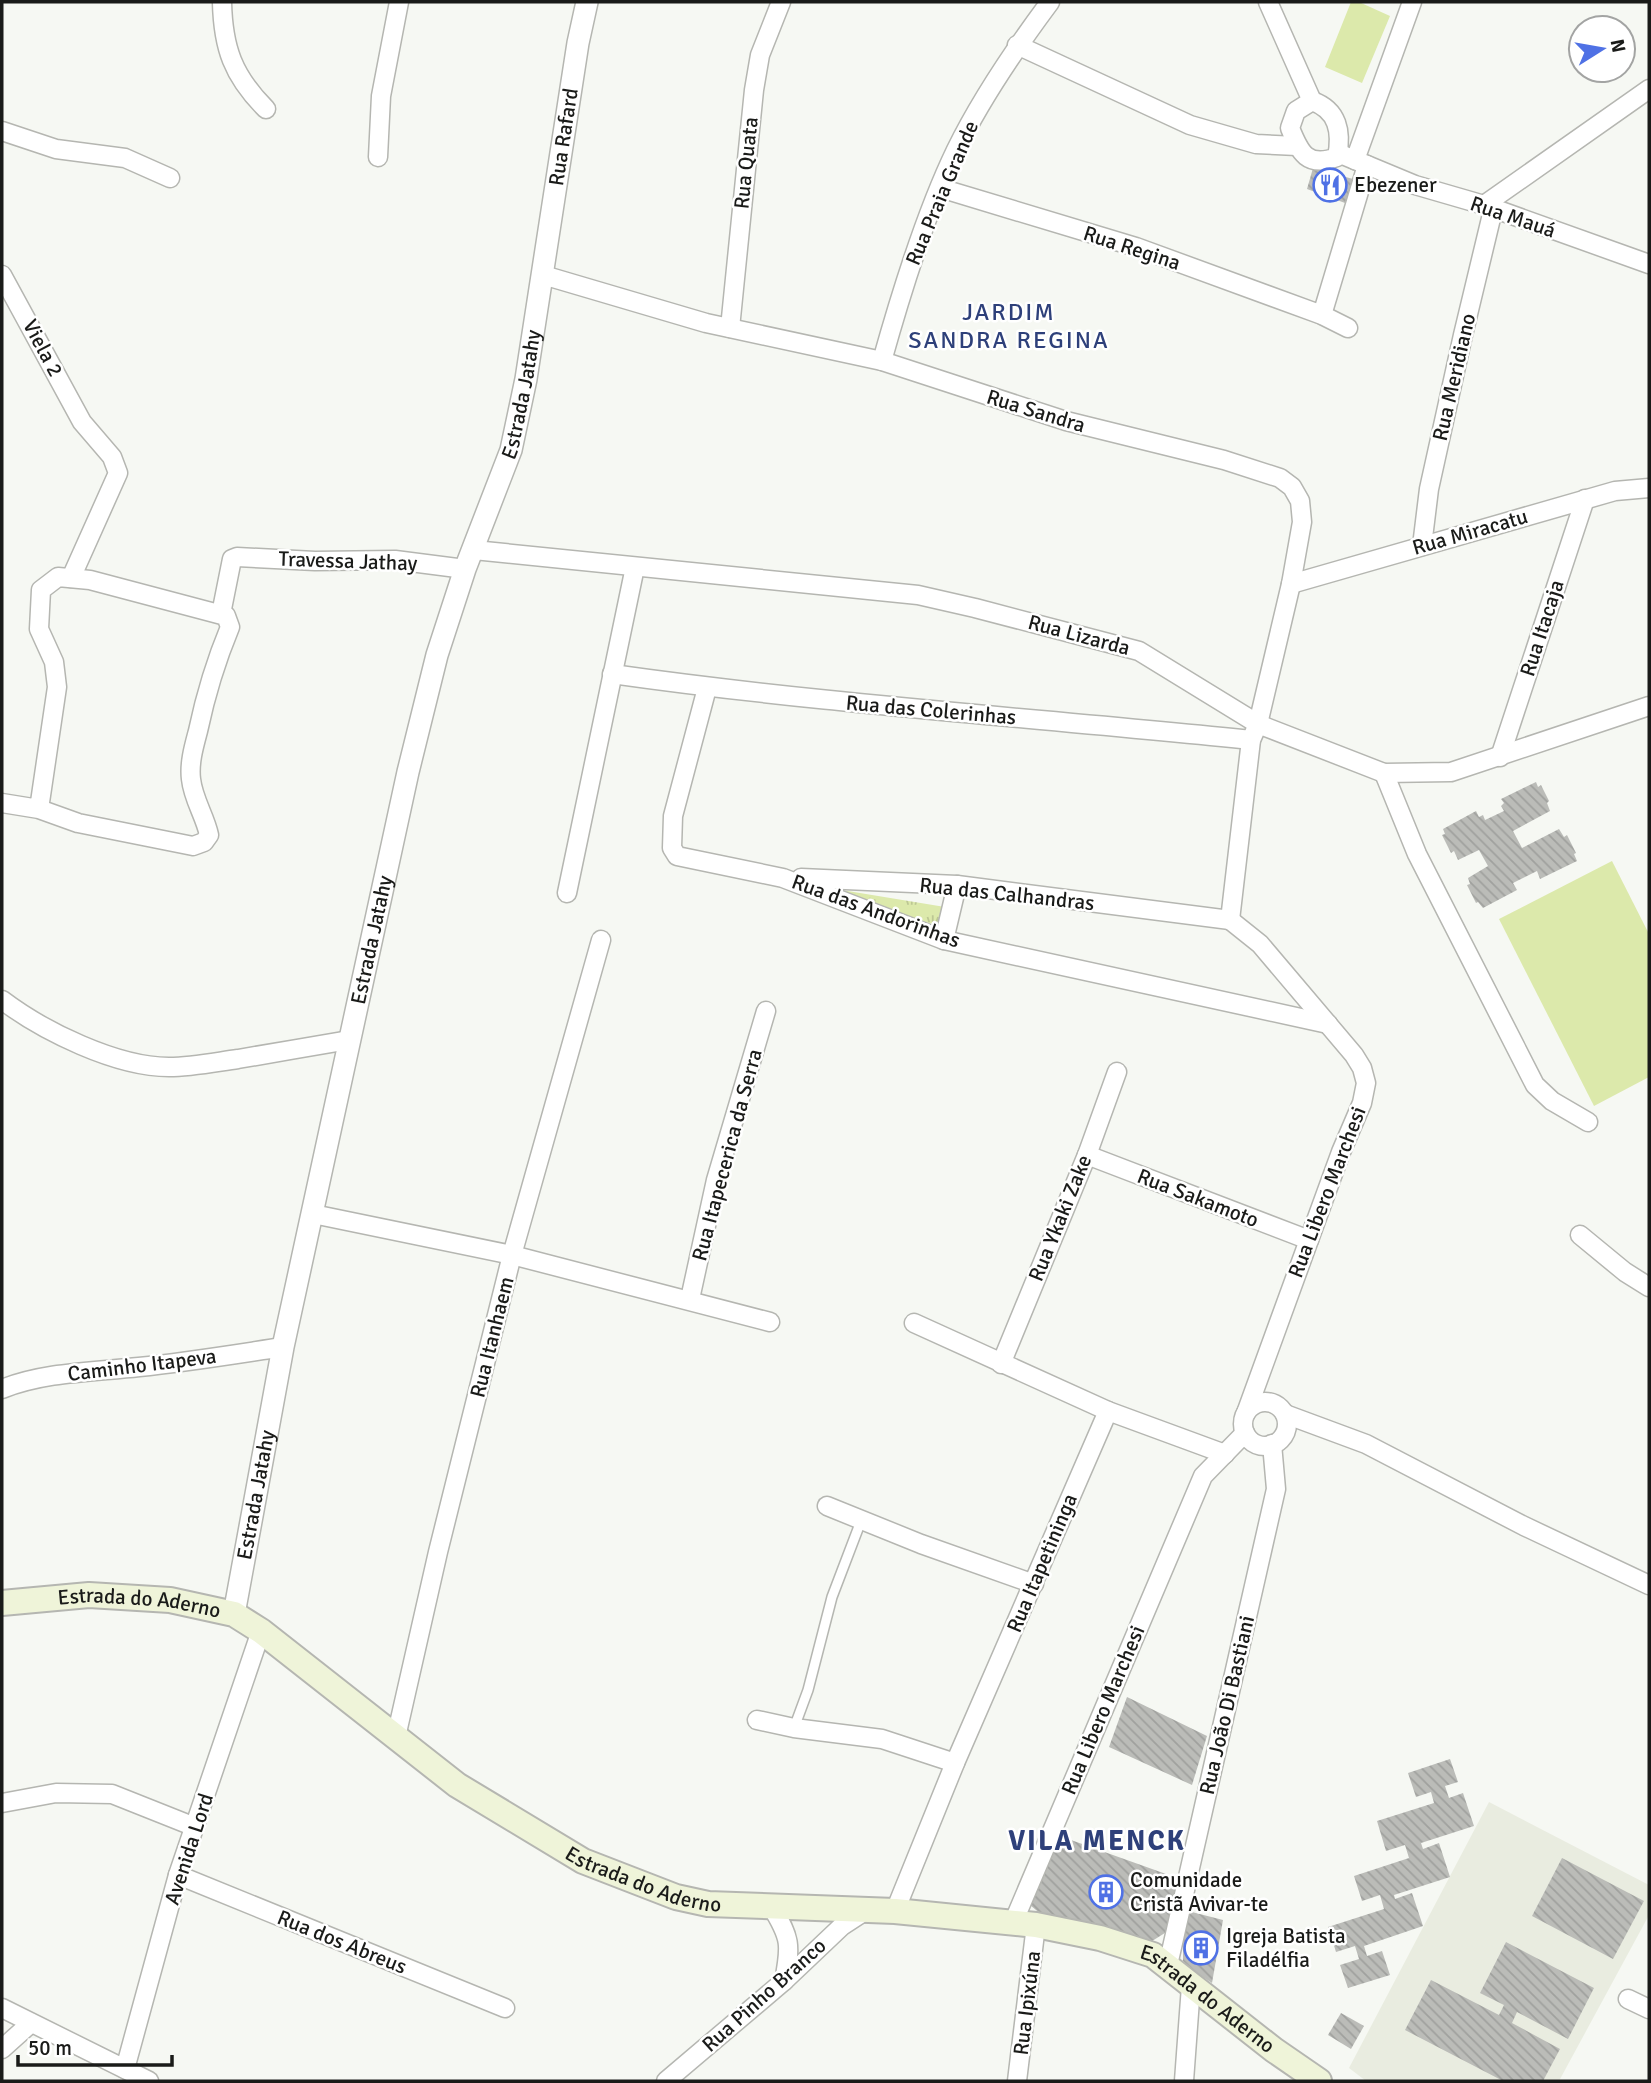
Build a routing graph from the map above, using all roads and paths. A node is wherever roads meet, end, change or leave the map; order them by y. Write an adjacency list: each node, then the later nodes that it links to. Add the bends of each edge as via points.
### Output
1 (222, 2): 11 (street, via 230,58 239,77)
2 (399, 2): 15 (street, via 381,96)
3 (587, 2): 22 (street, Rua Rafard)
4 (781, 2): 24 (street, Rua Quata, via 760,55 754,90)
5 (1050, 2): 8 (street, Rua Praia Grande)
6 (1269, 2): 10 (street)
7 (1412, 2): 16 (street)
8 (1017, 45): 13 (street, via 1190,125 1256,144); 18 (street, Rua Praia Grande, via 974,117)
9 (1649, 89): 19 (street)
10 (1312, 101): 13 (street, via 1296,111 1290,128); 14 (street, via 1331,110 1338,123)
11 (266, 109)
12 (2, 131): 17 (street, via 56,149 125,158)
13 (1297, 146): 14 (street, via 1309,158 1323,162 1337,158)
14 (1338, 153): 16 (street, Rua Mauá)
15 (378, 157)
16 (1361, 163): 19 (street, Rua Mauá); 23 (street)
17 (170, 178)
18 (940, 188): 23 (street, Rua Regina, via 1136,247); 26 (street, Rua Praia Grande, via 899,299)
19 (1489, 208): 20 (street, Rua Mauá); 29 (street, Rua Meridiano, via 1429,489)
20 (1649, 264)
21 (2, 275): 32 (street, Viela 2, via 82,422 112,457 118,472)
22 (543, 275): 24 (street, Rua Sandra); 30 (street, Estrada Jatahy, via 511,450)
23 (1322, 316): 25 (street, Rua Regina)
24 (730, 328): 26 (street, Rua Sandra)
25 (1348, 328)
26 (882, 361): 33 (street, Rua Sandra, via 1066,421 1280,478 1300,501 1302,522)
27 (1649, 488): 28 (street, Rua Miracatu)
28 (1585, 499): 29 (street, Rua Miracatu); 39 (street, Rua Itacaja)
29 (1422, 546): 33 (street, Rua Miracatu)
30 (470, 559): 31 (street, Rua Lizarda); 34 (street, Travessa Jathay, via 315,561 237,556 232,559); 52 (street, Estrada Jatahy, via 437,655)
31 (635, 567): 35 (street); 38 (street, Rua Lizarda, via 918,595 975,607 1139,651)
32 (71, 578): 34 (street); 42 (street, via 58,577 41,590 39,629 54,662 57,687)
33 (1291, 584): 38 (street, Rua Sandra)
34 (220, 614): 42 (street, via 228,618 230,627 212,669 192,754 191,778 205,817 207,839 193,846 78,823)
35 (612, 674): 36 (street, Rua das Colerinhas); 45 (street)
36 (707, 688): 38 (street, Rua das Colerinhas, via 930,712); 43 (street, Rua das Andorinhas, via 673,816 672,848 677,856 689,860)
37 (1649, 706): 39 (street, Rua Lizarda)
38 (1254, 732): 40 (street, Rua Lizarda); 46 (street)
39 (1500, 757): 40 (street, Rua Lizarda, via 1451,772)
40 (1384, 773): 54 (street, via 1417,854 1535,1085)
41 (2, 803): 42 (street)
42 (39, 809)
43 (783, 878): 44 (street, Rua das Calhandras); 48 (street, Rua das Andorinhas)
44 (957, 885): 46 (street, Rua das Calhandras); 48 (street)
45 (567, 893)
46 (1230, 920): 51 (street, Rua Libero Marchesi, via 1260,944)
47 (601, 940): 59 (street, Rua Itanhaem)
48 (944, 940): 51 (street, Rua das Andorinhas)
49 (2, 1000): 52 (street, via 87,1047 153,1066 209,1064)
50 (766, 1011): 61 (street, Rua Itapecerica da Serra, via 716,1180)
51 (1328, 1024): 58 (street, Rua Libero Marchesi, via 1354,1055 1366,1083)
52 (349, 1040): 56 (street, Estrada Jatahy)
53 (1117, 1072): 55 (street, Rua Ykaki Zake)
54 (1588, 1122)
55 (1087, 1155): 58 (street, Rua Sakamoto); 65 (street, Rua Ykaki Zake)
56 (313, 1214): 59 (street); 64 (street, Estrada Jatahy)
57 (1580, 1235): 60 (street)
58 (1309, 1240): 68 (street, Rua Libero Marchesi)
59 (512, 1255): 61 (street); 82 (street, Rua Itanhaem)
60 (1649, 1287)
61 (690, 1299): 62 (street)
62 (771, 1322)
63 (914, 1323): 65 (street)
64 (284, 1347): 66 (street, Caminho Itapeva, via 51,1376); 78 (street, Estrada Jatahy)
65 (1001, 1364): 67 (street)
66 (2, 1389)
67 (1108, 1411): 72 (street); 75 (street, Rua Itapetininga)
68 (1247, 1413): 69 (street, via 1262,1402 1275,1405); 70 (street)
69 (1284, 1414): 71 (street, via 1286,1429); 76 (street, via 1366,1444)
70 (1245, 1433): 71 (street, via 1259,1445); 72 (street, Rua Libero Marchesi)
71 (1272, 1444): 91 (street, Rua João Di Bastiani, via 1276,1489)
72 (1225, 1454): 90 (street, Rua Libero Marchesi, via 1203,1476)
73 (827, 1506): 74 (street)
74 (861, 1521): 75 (street); 81 (lane, via 832,1597)
75 (1034, 1584): 83 (street, Rua Itapetininga)
76 (1649, 1585)
77 (2, 1603): 78 (main road, Estrada do Aderno, via 89,1595 170,1600)
78 (234, 1614): 79 (main road, Estrada do Aderno)
79 (261, 1630): 82 (main road, Estrada do Aderno); 85 (street, Avenida Lord)
80 (757, 1720): 81 (street)
81 (794, 1728): 83 (street, via 882,1739)
82 (396, 1737): 87 (main road, Estrada do Aderno, via 457,1785 583,1861 676,1897 708,1904)
83 (955, 1763): 89 (street, Rua Itapetininga)
84 (2, 1803): 85 (street, via 56,1793 112,1794)
85 (195, 1827): 86 (street, Avenida Lord)
86 (178, 1875): 96 (street, Rua dos Abreus); 100 (street, Avenida Lord)
87 (771, 1906): 88 (main road, Estrada do Aderno); 92 (street, via 790,1951)
88 (864, 1911): 89 (main road, Estrada do Aderno); 92 (street, Rua Pinho Branco)
89 (895, 1911): 90 (main road, Estrada do Aderno)
90 (1025, 1924): 91 (main road, Estrada do Aderno, via 1100,1938 1153,1955); 103 (street, Rua Ipixúna)
91 (1168, 1965): 93 (main road, Estrada do Aderno)
92 (784, 1981): 102 (street, Rua Pinho Branco)
93 (1191, 1986): 104 (street); 105 (main road, Estrada do Aderno)
94 (1628, 1999): 97 (street)
95 (2, 2008): 98 (street)
96 (505, 2008)
97 (1649, 2009)
98 (31, 2023): 99 (street); 100 (street)
99 (2, 2049)
100 (125, 2070): 101 (street)
101 (149, 2081)
102 (666, 2081)
103 (1017, 2081)
104 (1184, 2081)
105 (1320, 2081)

